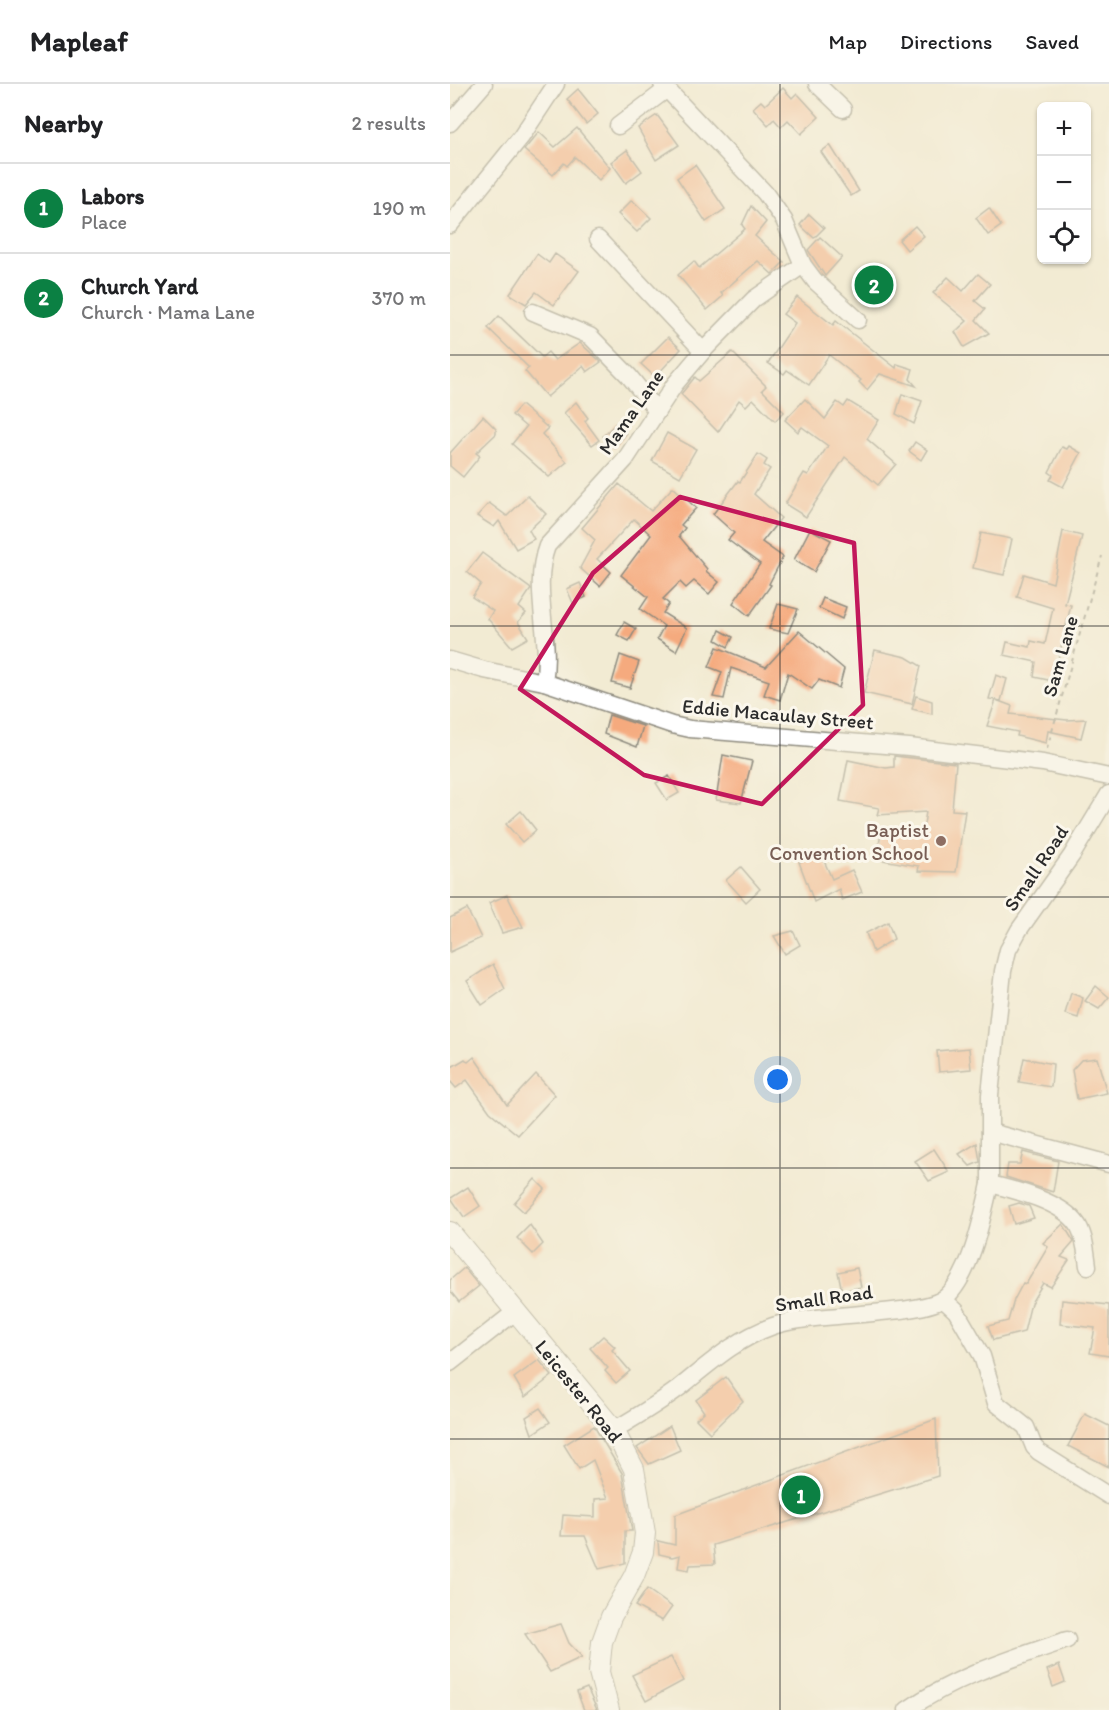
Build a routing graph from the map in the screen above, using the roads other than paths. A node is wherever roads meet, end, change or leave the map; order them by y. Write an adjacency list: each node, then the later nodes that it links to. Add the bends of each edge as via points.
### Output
1 (484, 84): 6 (street)
2 (556, 84): 8 (street, via 521,136)
3 (817, 84): 5 (street)
4 (665, 87): 7 (street); 10 (street, via 765,193 784,220)
5 (843, 109)
6 (450, 123)
7 (618, 126)
8 (450, 225)
9 (598, 239): 13 (street)
10 (803, 265): 12 (street, via 814,281); 13 (street, Mama Lane, via 754,300)
11 (533, 312): 14 (street, via 590,336)
12 (858, 320)
13 (703, 351): 14 (street, Mama Lane)
14 (657, 411): 16 (street, Mama Lane, via 625,460 547,546 541,575 548,650)
15 (450, 660): 16 (street, Eddie Macaulay Street)
16 (544, 682): 17 (street, Eddie Macaulay Street, via 690,729 909,747 1043,763)
17 (1109, 777)
18 (1109, 794): 19 (street, Small Road, via 1008,950 990,1095)
19 (990, 1132): 20 (street); 21 (street, Small Road)
20 (1109, 1164)
21 (990, 1184): 23 (street, via 1031,1196 1077,1223); 24 (street, Small Road, via 976,1244 954,1287)
22 (450, 1232): 25 (street, Leicester Road)
23 (1088, 1266)
24 (943, 1299): 27 (street, Small Road, via 923,1306 804,1318 773,1325 737,1342 670,1394); 28 (street, via 956,1311 982,1356 996,1403 1026,1427 1034,1448)
25 (515, 1312): 26 (street); 27 (street, Leicester Road)
26 (450, 1363)
27 (614, 1430): 30 (street, Leicester Road, via 634,1469 645,1533 634,1576 602,1642 599,1672)
28 (1109, 1496)
29 (1067, 1640): 31 (street, via 974,1672)
30 (609, 1710)
31 (907, 1710)

